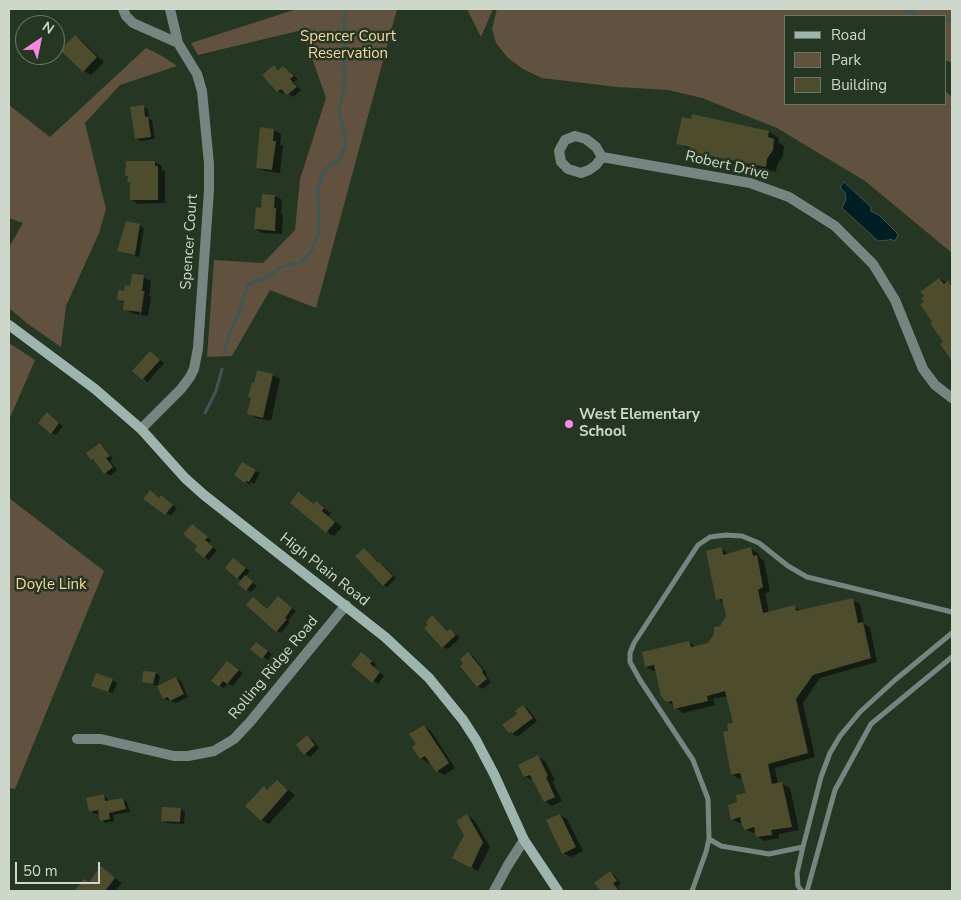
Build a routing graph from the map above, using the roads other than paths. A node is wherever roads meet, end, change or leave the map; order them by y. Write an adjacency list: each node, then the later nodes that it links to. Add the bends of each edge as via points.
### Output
1 (122, 9): 3 (street, via 133,23)
2 (170, 9): 3 (street, Spencer Court)
3 (178, 43): 7 (street, Spencer Court, via 200,83 208,156 209,190 198,348 194,369 186,384)
4 (602, 157): 6 (street, Robert Drive, via 750,183 789,198 835,226 873,264 895,300 923,369 935,385)
5 (9, 325): 7 (street, High Plain Road, via 95,389)
6 (952, 398)
7 (141, 429): 8 (street, High Plain Road, via 204,495)
8 (346, 606): 12 (street, Rolling Ridge Road, via 250,722 234,739 214,751 174,756 107,740); 14 (street, High Plain Road, via 429,678 463,720 494,774)
9 (952, 612): 13 (lane, via 807,577 759,543 742,536 710,537 698,545 634,643 630,662 693,760 708,799)
10 (952, 633): 15 (lane, via 860,712 840,736 830,753)
11 (952, 657): 20 (lane, via 871,724 835,790)
12 (77, 739)
13 (709, 838): 15 (lane, via 721,846 769,854); 18 (lane)
14 (524, 840): 16 (street); 17 (street, High Plain Road)
15 (803, 847): 19 (lane, via 797,873 798,886)
16 (494, 891)
17 (558, 891)
18 (692, 891)
19 (802, 891)
20 (807, 891)

